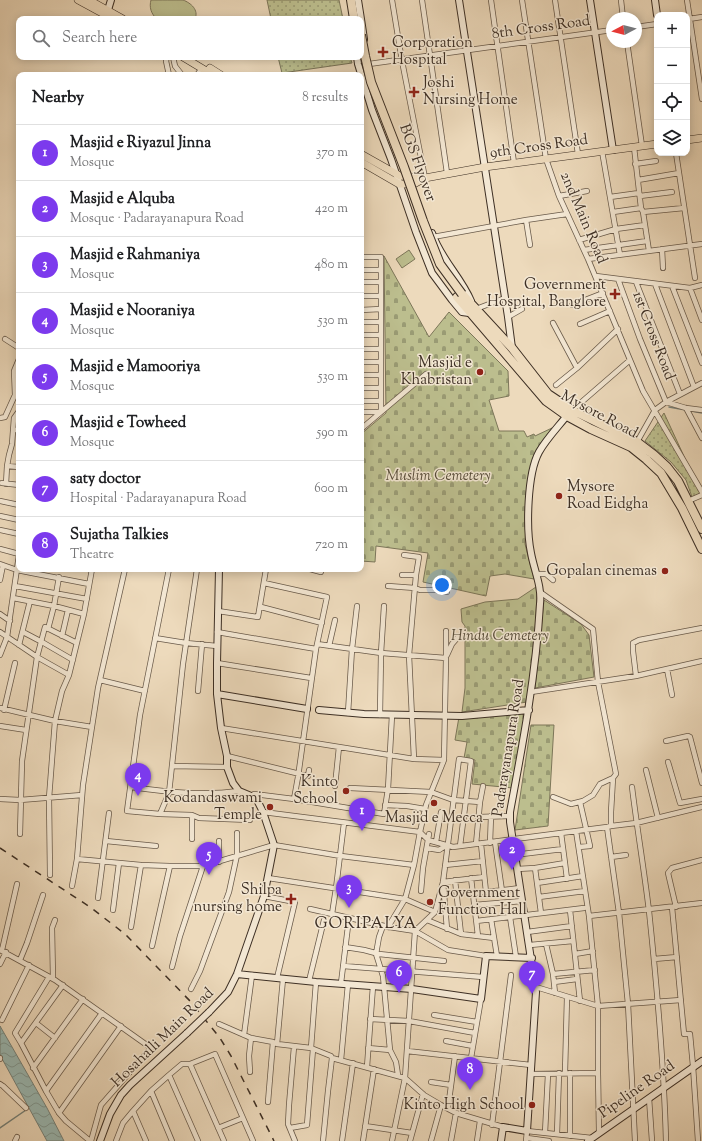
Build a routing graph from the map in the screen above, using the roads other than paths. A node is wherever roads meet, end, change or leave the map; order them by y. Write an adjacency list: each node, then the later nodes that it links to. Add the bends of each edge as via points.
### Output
1 (78, 0): 21 (main road)
2 (89, 0): 17 (main road)
3 (111, 0): 17 (street)
4 (347, 0): 23 (street)
5 (350, 0): 24 (highway)
6 (357, 0): 25 (highway)
7 (392, 0): 47 (street)
8 (422, 0): 40 (street)
9 (459, 0): 38 (street)
10 (491, 0): 36 (street)
11 (522, 0): 35 (street, 2nd Main Road)
12 (556, 0): 33 (street)
13 (590, 0): 32 (street)
14 (621, 0): 18 (street)
15 (655, 0): 19 (street)
16 (687, 0): 20 (street)
17 (108, 10): 22 (main road)
18 (622, 12)
19 (657, 12)
20 (688, 12)
21 (107, 16)
22 (118, 16)
23 (350, 16)
24 (353, 16)
25 (360, 16)
26 (702, 17): 27 (street)
27 (690, 19)
28 (654, 24): 30 (street)
29 (690, 25): 57 (street)
30 (642, 26)
31 (606, 31): 32 (street, 8th Cross Road)
32 (595, 33): 33 (street, 8th Cross Road); 62 (street)
33 (561, 38): 35 (street, 8th Cross Road); 64 (street)
34 (364, 39): 48 (street)
35 (528, 42): 36 (street, 8th Cross Road); 67 (street, 2nd Main Road)
36 (498, 47): 38 (street, 8th Cross Road); 69 (street)
37 (628, 48): 61 (street)
38 (467, 51): 40 (street, 8th Cross Road); 74 (street)
39 (364, 56): 125 (highway, BGS Flyover, bridge, via 371,82 440,264)
40 (430, 56): 47 (street, 8th Cross Road); 75 (street)
41 (165, 60): 50 (street)
42 (174, 60): 51 (street)
43 (188, 60): 49 (main road)
44 (196, 60): 54 (main road)
45 (357, 60): 55 (street)
46 (361, 60): 125 (highway, bridge, via 438,266)
47 (402, 61): 48 (street, 8th Cross Road); 79 (street)
48 (369, 64): 78 (street)
49 (202, 68): 52 (street); 53 (main road)
50 (167, 72)
51 (180, 72)
52 (199, 72)
53 (208, 72)
54 (216, 72)
55 (360, 72)
56 (364, 84): 71 (street)
57 (702, 99)
58 (702, 138): 59 (main road)
59 (690, 140)
60 (654, 144): 61 (main road, 9th Cross Road)
61 (638, 146): 62 (main road, 9th Cross Road); 72 (street)
62 (613, 150): 63 (main road, 9th Cross Road)
63 (602, 151): 64 (main road, 9th Cross Road); 87 (street)
64 (578, 154): 67 (main road, 9th Cross Road)
65 (364, 156): 73 (main road)
66 (676, 156): 77 (street)
67 (546, 159): 69 (main road, 9th Cross Road); 86 (street, 2nd Main Road)
68 (656, 161): 72 (street)
69 (514, 163): 74 (main road, 9th Cross Road)
70 (364, 164): 81 (main road)
71 (392, 164): 73 (main road); 76 (street)
72 (635, 164): 80 (street)
73 (384, 167): 76 (main road)
74 (485, 167): 75 (main road, 9th Cross Road); 94 (street)
75 (447, 173): 79 (main road, 9th Cross Road)
76 (396, 174): 78 (main road); 81 (street)
77 (679, 174): 80 (street); 88 (street)
78 (411, 177): 79 (main road); 82 (street)
79 (425, 178): 82 (main road)
80 (638, 180): 85 (street)
81 (399, 184): 82 (main road); 128 (street, via 432,273 462,312)
82 (414, 184): 96 (street)
83 (587, 191): 86 (street)
84 (672, 192): 85 (street)
85 (640, 194): 87 (street); 89 (street)
86 (559, 196): 91 (street, 2nd Main Road)
87 (610, 197): 90 (street)
88 (684, 208): 89 (street); 102 (street)
89 (642, 210): 90 (street); 93 (street)
90 (613, 212): 95 (street)
91 (567, 214): 92 (street); 97 (street, 2nd Main Road)
92 (526, 220): 94 (street); 100 (street)
93 (645, 225): 95 (street); 98 (street)
94 (494, 226): 96 (street); 126 (street)
95 (616, 229): 97 (street); 101 (street)
96 (433, 237): 128 (street, via 467,292)
97 (579, 240): 104 (street, 2nd Main Road)
98 (647, 242): 101 (street); 105 (street)
99 (702, 244): 102 (street)
100 (530, 245)
101 (619, 245): 104 (street); 106 (street)
102 (690, 245): 103 (street); 113 (street)
103 (662, 249): 105 (street); 109 (street)
104 (584, 250): 108 (street, 2nd Main Road)
105 (649, 251): 106 (street)
106 (620, 255): 108 (street)
107 (364, 257): 111 (street, via 381,257)
108 (588, 259): 112 (street, 2nd Main Road)
109 (663, 268)
110 (364, 270): 111 (street)
111 (381, 270): 116 (street)
112 (596, 276): 114 (street); 122 (street, 2nd Main Road)
113 (695, 278)
114 (618, 279): 117 (street); 164 (street, 1st Cross Road)
115 (364, 282): 116 (street)
116 (381, 282): 124 (street)
117 (636, 282): 118 (street); 161 (street)
118 (655, 284): 120 (street); 158 (street)
119 (702, 285): 121 (street)
120 (672, 286): 121 (street); 150 (street)
121 (690, 288): 134 (street)
122 (603, 293): 127 (street); 132 (street, 2nd Main Road)
123 (364, 296): 124 (street)
124 (381, 296): 131 (street)
125 (459, 296): 128 (highway)
126 (505, 298): 128 (street); 133 (street)
127 (572, 305)
128 (473, 309): 144 (highway, Mysore Road); 168 (highway, Mysore Road, via 546,401)
129 (522, 309): 133 (street)
130 (364, 310): 131 (street)
131 (381, 310): 136 (street)
132 (610, 311): 138 (street); 139 (street, 2nd Main Road)
133 (508, 317): 144 (street)
134 (702, 320)
135 (364, 322): 136 (street)
136 (381, 322): 141 (street)
137 (553, 323): 152 (street)
138 (580, 324)
139 (618, 329): 147 (street, 2nd Main Road); 152 (street)
140 (364, 335): 141 (street)
141 (381, 335): 146 (street)
142 (5, 339): 143 (street)
143 (16, 346)
144 (512, 348): 168 (highway, Mysore Road, via 548,394)
145 (364, 349): 146 (street)
146 (381, 349): 149 (street)
147 (630, 360): 166 (street, 2nd Main Road); 168 (street)
148 (364, 362): 149 (street)
149 (381, 362): 155 (street)
150 (702, 363)
151 (16, 366): 172 (street, via 15,395 5,417)
152 (577, 368): 157 (street)
153 (426, 374): 170 (street)
154 (364, 375): 155 (street)
155 (381, 376): 160 (street)
156 (702, 383): 158 (street)
157 (556, 385)
158 (694, 387): 161 (street)
159 (364, 388): 160 (street)
160 (381, 388): 163 (street)
161 (680, 394): 164 (street)
162 (364, 401): 163 (street)
163 (381, 401): 170 (street)
164 (666, 402): 165 (street); 166 (street)
165 (686, 408): 167 (street); 175 (street)
166 (655, 410): 176 (street); 179 (street, 2nd Main Road)
167 (702, 410)
168 (572, 411): 176 (highway, Mysore Road); 192 (highway, Mysore Road, via 590,429 631,447 661,473); 205 (street, Padarayanapura Road, via 539,452 534,463 528,505 528,530 530,553)
169 (364, 412): 170 (street)
170 (381, 412): 173 (street)
171 (16, 415): 174 (street)
172 (0, 418)
173 (364, 426)
174 (13, 430): 177 (street)
175 (702, 438)
176 (637, 442): 184 (highway, Mysore Road, via 667,467 678,481)
177 (7, 466): 178 (street); 180 (street, via 4,483)
178 (16, 467)
179 (700, 483): 181 (street, 2nd Main Road)
180 (16, 485)
181 (702, 492)
182 (702, 495): 184 (street)
183 (0, 501): 185 (street)
184 (688, 501): 188 (highway, Mysore Road)
185 (16, 504)
186 (0, 516): 187 (street)
187 (16, 519)
188 (702, 529)
189 (0, 530): 190 (street)
190 (16, 533)
191 (0, 549): 193 (street)
192 (702, 549)
193 (16, 553)
194 (404, 555): 207 (street, via 419,557)
195 (1, 565): 196 (street); 209 (street)
196 (16, 570)
197 (17, 572): 213 (street)
198 (37, 572): 208 (street)
199 (92, 572): 212 (street)
200 (124, 572): 266 (street)
201 (168, 572): 242 (street)
202 (197, 572): 244 (street)
203 (219, 572): 227 (street)
204 (265, 572): 211 (street)
205 (536, 574): 210 (street, via 546,574); 217 (street, Padarayanapura Road)
206 (402, 575): 207 (street)
207 (416, 575): 215 (street)
208 (58, 577): 212 (street); 218 (street)
209 (0, 580)
210 (553, 580)
211 (264, 583): 225 (street); 232 (street, via 327,597)
212 (90, 584): 220 (street)
213 (15, 586): 218 (street); 219 (street)
214 (388, 586): 215 (street)
215 (415, 588): 216 (street); 255 (street)
216 (447, 592)
217 (540, 592): 267 (street, via 593,629); 270 (street, Padarayanapura Road, via 538,638)
218 (56, 593): 220 (street); 222 (street)
219 (13, 598): 221 (street); 231 (street)
220 (87, 599): 229 (street)
221 (30, 601): 222 (street); 237 (street)
222 (54, 606): 226 (street); 233 (street)
223 (357, 606): 252 (street)
224 (384, 606): 253 (street)
225 (260, 607): 227 (street, via 258,617); 232 (street)
226 (68, 610): 229 (street); 239 (street)
227 (218, 611): 238 (street)
228 (0, 614): 231 (street)
229 (84, 614): 245 (street)
230 (335, 620): 251 (street)
231 (10, 621): 241 (street)
232 (322, 623): 250 (street)
233 (48, 628): 239 (street); 243 (street, via 45,627)
234 (702, 628): 264 (street, via 633,643)
235 (446, 631): 257 (street)
236 (0, 632): 241 (street)
237 (23, 632): 243 (street); 247 (street)
238 (217, 632): 249 (street); 250 (street)
239 (62, 636): 245 (street)
240 (459, 636): 257 (street)
241 (7, 637): 247 (street); 248 (street)
242 (155, 638): 244 (street); 268 (street)
243 (42, 642): 256 (street); 258 (street)
244 (186, 643): 246 (street); 296 (street)
245 (77, 644): 258 (street)
246 (202, 644): 249 (street); 269 (street)
247 (19, 645): 256 (street)
248 (2, 646): 254 (street)
249 (217, 646): 261 (street)
250 (316, 646): 251 (street); 265 (street)
251 (329, 646): 252 (street)
252 (352, 649): 253 (street); 277 (street)
253 (381, 653): 255 (street); 278 (street)
254 (0, 654)
255 (409, 655): 257 (street); 281 (street)
256 (37, 657): 263 (street); 279 (street)
257 (446, 658): 282 (street)
258 (73, 660): 263 (street)
259 (702, 661): 262 (street)
260 (15, 662): 273 (street)
261 (217, 663): 265 (street); 271 (street)
262 (668, 669): 264 (street); 272 (street)
263 (69, 676): 283 (street, via 62,690)
264 (636, 676): 267 (street)
265 (311, 678): 274 (street)
266 (100, 680): 268 (street); 285 (street)
267 (598, 682): 270 (street); 301 (street, via 616,774)
268 (145, 691): 305 (street)
269 (198, 691)
270 (531, 692): 276 (street, Padarayanapura Road)
271 (217, 694): 274 (street); 286 (street)
272 (672, 695)
273 (2, 709): 279 (street)
274 (307, 709): 288 (street)
275 (319, 710): 277 (street)
276 (529, 710): 282 (street); 335 (street, Padarayanapura Road)
277 (348, 713): 278 (street)
278 (380, 714): 280 (street)
279 (28, 715): 283 (street); 287 (street)
280 (392, 715): 281 (street); 291 (street)
281 (413, 715): 282 (street); 293 (street)
282 (446, 716): 294 (street)
283 (55, 721): 285 (street); 314 (street)
284 (0, 726): 287 (street)
285 (92, 727): 312 (street)
286 (221, 728): 288 (street); 292 (street)
287 (26, 730): 319 (street)
288 (302, 741): 290 (street); 300 (street)
289 (666, 741): 302 (street, via 690,737)
290 (339, 747): 291 (street); 303 (street)
291 (390, 754): 293 (street); 308 (street)
292 (227, 756): 297 (street); 300 (street)
293 (414, 759): 294 (street)
294 (444, 760): 311 (street)
295 (668, 762): 324 (street, via 679,802)
296 (172, 766): 297 (street); 310 (street)
297 (227, 767): 309 (street)
298 (309, 770): 300 (street, via 308,776)
299 (646, 770): 337 (street)
300 (298, 773): 317 (street)
301 (613, 778): 323 (street, via 600,784 593,795); 341 (street)
302 (702, 782)
303 (335, 786)
304 (482, 786): 322 (street)
305 (131, 787): 310 (street); 332 (street, via 127,811)
306 (632, 787): 340 (street)
307 (350, 788): 308 (street)
308 (388, 789): 311 (street); 325 (street)
309 (239, 791): 310 (street, via 221,794); 315 (street)
310 (169, 792): 332 (street)
311 (431, 792): 320 (street); 327 (street)
312 (82, 795): 314 (street); 369 (street)
313 (553, 797): 323 (street, via 571,804)
314 (49, 798): 319 (street); 383 (street)
315 (256, 798): 317 (street, via 254,794); 329 (street, Hosahalli Main Road)
316 (0, 799): 319 (street)
317 (294, 799): 325 (street, via 384,814)
318 (700, 799): 324 (street); 326 (street)
319 (20, 800): 347 (street)
320 (453, 800): 321 (street); 321 (street, via 459,759 471,761); 358 (street)
321 (466, 801): 322 (street); 360 (street)
322 (480, 802): 336 (street)
323 (580, 802): 342 (street)
324 (684, 803): 328 (street)
325 (385, 806): 327 (street)
326 (701, 807): 328 (street)
327 (425, 809): 344 (street)
328 (685, 811): 337 (street)
329 (263, 812): 339 (street); 357 (street, Hosahalli Main Road)
330 (442, 812): 354 (street)
331 (109, 813): 352 (street)
332 (160, 814): 333 (street)
333 (192, 816): 338 (street); 349 (street)
334 (491, 816): 335 (street); 336 (street); 355 (street)
335 (510, 816): 351 (street, Padarayanapura Road)
336 (479, 817): 356 (street)
337 (658, 818): 340 (street)
338 (250, 820)
339 (344, 822): 344 (street); 367 (street)
340 (636, 823): 341 (street); 412 (street)
341 (609, 826): 342 (street); 368 (street)
342 (587, 829): 343 (street); 361 (street, via 590,846)
343 (576, 830): 346 (street); 361 (street)
344 (420, 832): 350 (street); 377 (street)
345 (237, 833): 364 (street)
346 (561, 833): 351 (street); 363 (street)
347 (20, 834)
348 (429, 834): 350 (street)
349 (192, 839)
350 (428, 840): 354 (street); 362 (street)
351 (512, 840): 355 (street); 365 (street, Padarayanapura Road)
352 (106, 841): 359 (street); 372 (street)
353 (219, 841): 373 (street)
354 (436, 842): 358 (street)
355 (492, 842): 356 (street); 397 (street)
356 (478, 844): 360 (street); 371 (street)
357 (274, 845): 364 (street); 367 (street); 386 (street, Hosahalli Main Road)
358 (447, 845): 360 (street); 362 (street, via 439,850); 380 (street)
359 (156, 846)
360 (460, 846)
361 (579, 847): 384 (street)
362 (427, 848): 398 (street)
363 (563, 849): 365 (street); 375 (street)
364 (237, 855): 373 (street); 479 (street, via 229,892)
365 (514, 855): 382 (street, Padarayanapura Road)
366 (626, 855): 368 (street)
367 (341, 856): 377 (street); 394 (street)
368 (611, 857): 416 (street)
369 (77, 859): 372 (street); 393 (street)
370 (702, 860): 409 (street, via 672,868 668,873)
371 (483, 861): 380 (street); 385 (street)
372 (102, 862): 374 (street); 404 (street)
373 (219, 862): 379 (street)
374 (120, 863): 376 (street); 413 (street)
375 (565, 864): 381 (street); 388 (street)
376 (141, 865): 378 (street); 430 (street)
377 (414, 865): 405 (street)
378 (170, 866): 379 (street); 440 (street)
379 (203, 866): 458 (street)
380 (444, 866): 390 (street)
381 (535, 868): 382 (street); 391 (street)
382 (517, 869): 395 (street, Padarayanapura Road)
383 (50, 875)
384 (583, 876): 388 (street); 396 (street)
385 (484, 877): 387 (street); 399 (street)
386 (268, 878): 394 (street); 402 (street, Hosahalli Main Road)
387 (471, 878): 389 (street); 400 (street)
388 (567, 879): 391 (street)
389 (455, 880): 390 (street); 434 (street)
390 (442, 882): 415 (street); 431 (street)
391 (537, 883): 403 (street)
392 (17, 884): 442 (street)
393 (72, 886)
394 (336, 888): 405 (street); 418 (street)
395 (520, 888): 397 (street); 406 (street, Padarayanapura Road)
396 (585, 890): 403 (street); 420 (street)
397 (502, 891): 399 (street)
398 (421, 892)
399 (486, 892): 400 (street)
400 (473, 893): 408 (street)
401 (43, 895): 452 (street)
402 (264, 896): 463 (street, Hosahalli Main Road); 469 (street, via 295,902)
403 (539, 897): 417 (street)
404 (98, 898)
405 (404, 899): 415 (street); 428 (street)
406 (522, 901): 408 (street); 419 (street, Padarayanapura Road)
407 (702, 903): 409 (street)
408 (474, 905): 427 (street)
409 (674, 907): 412 (street); 449 (street)
410 (584, 908): 414 (street)
411 (310, 909): 418 (street)
412 (649, 909): 416 (street); 453 (street)
413 (113, 910)
414 (570, 910): 417 (street); 429 (street)
415 (435, 912): 426 (street)
416 (619, 912): 420 (street); 488 (street)
417 (541, 913): 419 (street)
418 (332, 914): 422 (street)
419 (525, 915): 421 (street); 433 (street, Padarayanapura Road)
420 (589, 916): 443 (street)
421 (510, 917): 423 (street); 448 (street)
422 (349, 918): 428 (street); 441 (street)
423 (491, 919): 427 (street); 436 (street)
424 (55, 920): 467 (street, via 52,928)
425 (324, 920): 471 (street)
426 (427, 920): 431 (street); 432 (street)
427 (476, 921): 435 (street)
428 (386, 926): 432 (street); 444 (street, via 379,937)
429 (572, 926): 433 (street); 437 (street)
430 (130, 927)
431 (447, 928): 434 (street)
432 (415, 931): 446 (street, via 448,950); 450 (street)
433 (527, 932): 439 (street, Padarayanapura Road)
434 (461, 934): 435 (street)
435 (478, 936): 436 (street)
436 (494, 938): 447 (street)
437 (573, 941): 438 (street); 445 (street)
438 (546, 944): 439 (street); 464 (street)
439 (530, 945): 451 (street, Padarayanapura Road)
440 (152, 946)
441 (345, 947): 444 (street); 457 (street)
442 (2, 951): 452 (street); 455 (street)
443 (593, 951): 445 (street); 460 (street)
444 (376, 954): 450 (street); 459 (street)
445 (575, 954): 462 (street)
446 (486, 956): 447 (street); 468 (street)
447 (497, 956): 448 (street)
448 (516, 957): 451 (street)
449 (677, 957): 453 (street); 485 (street)
450 (413, 958): 454 (street); 461 (street)
451 (532, 958): 478 (street, Padarayanapura Road)
452 (20, 960): 456 (street)
453 (654, 960): 487 (street)
454 (444, 961)
455 (0, 964)
456 (29, 965): 467 (street); 493 (street)
457 (343, 966): 459 (street); 473 (street)
458 (172, 967)
459 (382, 969): 461 (street); 477 (street)
460 (595, 970): 462 (street); 489 (street)
461 (412, 972): 468 (street); 480 (street)
462 (577, 972): 464 (street); 470 (street)
463 (237, 974): 465 (street); 568 (street, Hosahalli Main Road, bridge, via 228,992 209,1012 121,1095 110,1114)
464 (553, 974): 472 (street)
465 (252, 975): 469 (street); 501 (street)
466 (511, 975): 517 (street)
467 (51, 977): 475 (street); 505 (street, via 15,1033)
468 (484, 977): 484 (street)
469 (280, 978): 471 (street); 506 (street)
470 (577, 979): 472 (street); 486 (street)
471 (313, 981): 473 (street); 510 (street)
472 (554, 982): 481 (street)
473 (341, 983): 474 (street)
474 (348, 984): 476 (street); 516 (street)
475 (63, 985): 483 (street); 497 (street)
476 (373, 986): 477 (street); 492 (street)
477 (384, 986): 480 (street); 494 (street)
478 (536, 987): 481 (street); 521 (street, Padarayanapura Road)
479 (191, 989)
480 (412, 989): 484 (street); 495 (street)
481 (555, 993): 482 (street)
482 (567, 996): 486 (street); 531 (street)
483 (83, 999): 490 (street); 502 (street)
484 (481, 999): 496 (street)
485 (681, 1000): 487 (street); 522 (street, via 684,1034 690,1034)
486 (580, 1001): 489 (street)
487 (658, 1002): 488 (street); 538 (street)
488 (628, 1004): 489 (street); 547 (street)
489 (598, 1006): 528 (street)
490 (102, 1013): 499 (street); 539 (street)
491 (434, 1015): 496 (street)
492 (370, 1019): 494 (street); 509 (street)
493 (2, 1020)
494 (388, 1020): 495 (street); 511 (street)
495 (409, 1022): 500 (street); 512 (street)
496 (477, 1022): 500 (street)
497 (36, 1023): 502 (street); 505 (street)
498 (220, 1024): 501 (street)
499 (121, 1026): 549 (street); 567 (street, via 150,1048 101,1105)
500 (475, 1033): 507 (street)
501 (244, 1035): 503 (street)
502 (55, 1038): 524 (street)
503 (251, 1038): 506 (street); 526 (street)
504 (446, 1041): 507 (street)
505 (21, 1043): 524 (street)
506 (275, 1043): 508 (street); 543 (street)
507 (473, 1046): 515 (street)
508 (294, 1047): 510 (street); 557 (street, via 288,1124)
509 (368, 1048): 511 (street); 523 (street)
510 (312, 1049): 514 (street); 557 (street, via 307,1125)
511 (390, 1050): 533 (street, via 396,1062)
512 (407, 1051): 513 (street); 534 (street)
513 (455, 1056): 515 (street); 537 (street)
514 (332, 1058): 516 (street); 576 (street)
515 (471, 1058): 517 (street)
516 (341, 1060): 520 (street)
517 (500, 1061): 521 (street); 553 (street)
518 (702, 1061): 522 (street, Pipeline Road)
519 (190, 1064): 532 (street, via 182,1064); 551 (street, via 215,1054); 556 (street)
520 (353, 1064): 523 (street); 577 (street)
521 (531, 1065): 529 (street, Padarayanapura Road)
522 (693, 1066): 538 (street, Pipeline Road); 589 (street)
523 (367, 1067): 525 (street)
524 (33, 1068): 539 (street)
525 (374, 1069): 533 (street); 554 (street)
526 (250, 1072)
527 (558, 1073): 530 (street); 531 (street); 563 (street)
528 (598, 1073): 531 (street); 560 (street)
529 (531, 1074): 530 (street); 559 (street, Padarayanapura Road)
530 (548, 1074): 561 (street)
531 (568, 1074): 564 (street)
532 (169, 1075): 540 (street); 572 (street)
533 (398, 1075): 534 (street)
534 (405, 1078): 541 (street); 558 (street)
535 (431, 1082): 537 (street)
536 (0, 1084): 545 (street)
537 (451, 1085): 546 (street)
538 (664, 1087): 542 (street, Pipeline Road); 588 (street)
539 (46, 1091): 549 (street)
540 (151, 1092): 548 (street); 571 (street)
541 (423, 1094): 544 (street); 562 (street)
542 (649, 1098): 547 (street, Pipeline Road); 587 (street)
543 (268, 1102)
544 (441, 1105): 546 (street); 581 (street)
545 (26, 1108)
546 (448, 1108): 550 (street)
547 (633, 1109): 560 (street, Pipeline Road); 586 (street)
548 (132, 1112): 569 (street, via 123,1123); 570 (street)
549 (59, 1113): 567 (street)
550 (456, 1113): 552 (street); 582 (street)
551 (243, 1118): 556 (street); 574 (street)
552 (480, 1121): 553 (street); 583 (street)
553 (492, 1125): 555 (street)
554 (365, 1126): 558 (street); 578 (street)
555 (503, 1127): 559 (street); 584 (street)
556 (218, 1128): 573 (street)
557 (290, 1128): 575 (street)
558 (394, 1130): 562 (street); 579 (street)
559 (527, 1131): 561 (street); 566 (street, Padarayanapura Road)
560 (599, 1132): 565 (street, Pipeline Road)
561 (545, 1133): 563 (street)
562 (412, 1134): 580 (street)
563 (557, 1134): 564 (street)
564 (570, 1136): 565 (street)
565 (590, 1139)
566 (526, 1140): 585 (street)
567 (90, 1141)
568 (100, 1141)
569 (116, 1141)
570 (146, 1141)
571 (172, 1141)
572 (198, 1141)
573 (224, 1141)
574 (253, 1141)
575 (295, 1141)
576 (323, 1141)
577 (342, 1141)
578 (363, 1141)
579 (392, 1141)
580 (410, 1141)
581 (431, 1141)
582 (451, 1141)
583 (477, 1141)
584 (501, 1141)
585 (549, 1141)
586 (635, 1141)
587 (652, 1141)
588 (666, 1141)
589 (700, 1141)

